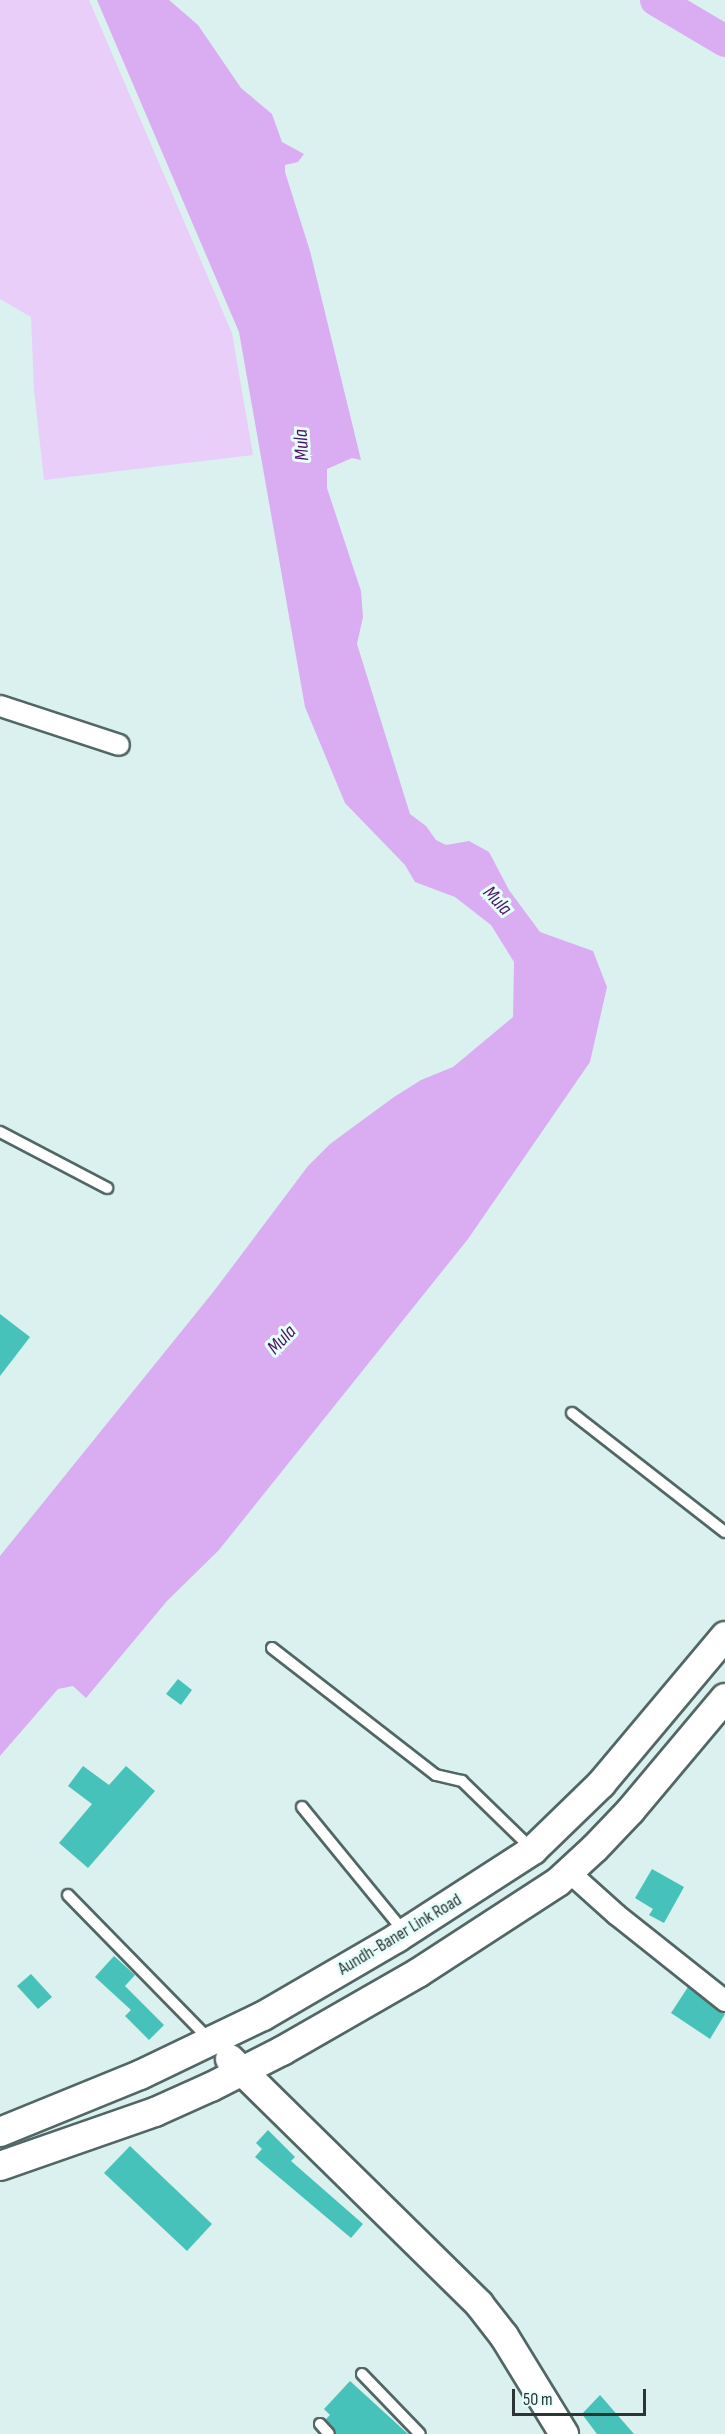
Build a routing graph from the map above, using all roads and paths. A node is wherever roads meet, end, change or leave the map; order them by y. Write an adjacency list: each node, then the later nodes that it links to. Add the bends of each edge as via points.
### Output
1 (0, 706): 2 (street)
2 (119, 745)
3 (0, 1132): 4 (lane)
4 (107, 1188)
5 (572, 1413): 6 (lane)
6 (725, 1532)
7 (725, 1636): 11 (main road, Aundh-Baner Link Road, via 601,1784)
8 (272, 1648): 11 (lane, via 436,1774 462,1780)
9 (725, 1698): 12 (main road, via 631,1810)
10 (302, 1807): 14 (lane)
11 (533, 1851): 14 (main road, Aundh-Baner Link Road)
12 (568, 1872): 15 (street); 17 (main road, via 418,1973)
13 (69, 1895): 16 (lane)
14 (405, 1934): 16 (main road, Aundh-Baner Link Road)
15 (725, 2001)
16 (212, 2042): 17 (main road); 18 (main road, Aundh-Baner Link Road)
17 (242, 2071): 19 (main road, via 155,2112); 24 (main road, via 479,2304 504,2336)
18 (0, 2132)
19 (0, 2166)
20 (362, 2374): 23 (lane)
21 (320, 2424): 22 (lane)
22 (329, 2434)
23 (420, 2434)
24 (564, 2434)

